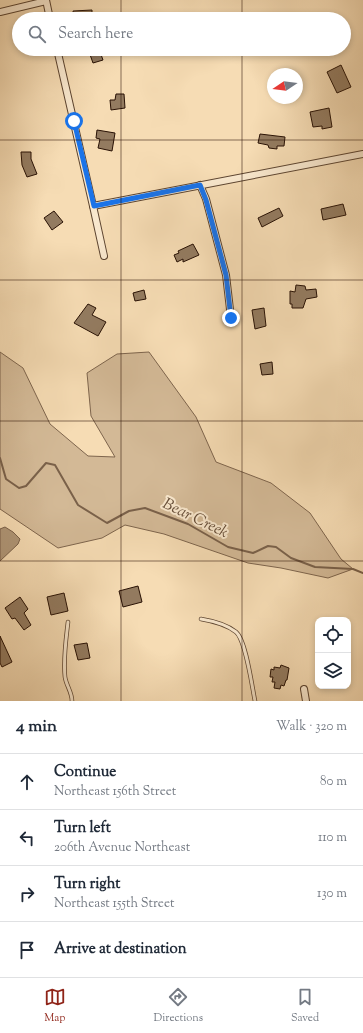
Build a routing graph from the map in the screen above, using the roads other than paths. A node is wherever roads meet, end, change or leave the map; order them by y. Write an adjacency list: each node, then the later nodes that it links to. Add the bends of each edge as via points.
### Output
1 (46, 0): 2 (street); 3 (street)
2 (0, 12)
3 (49, 12)
4 (59, 56): 7 (street)
5 (363, 154): 6 (street)
6 (200, 185): 7 (street); 9 (street, via 226,275)
7 (94, 206): 8 (street)
8 (104, 256)
9 (231, 318)
10 (201, 619): 14 (lane, via 218,622 237,632 243,643)
11 (68, 622): 13 (lane, via 65,678)
12 (304, 689): 15 (street)
13 (72, 701)
14 (255, 701)
15 (306, 701)

